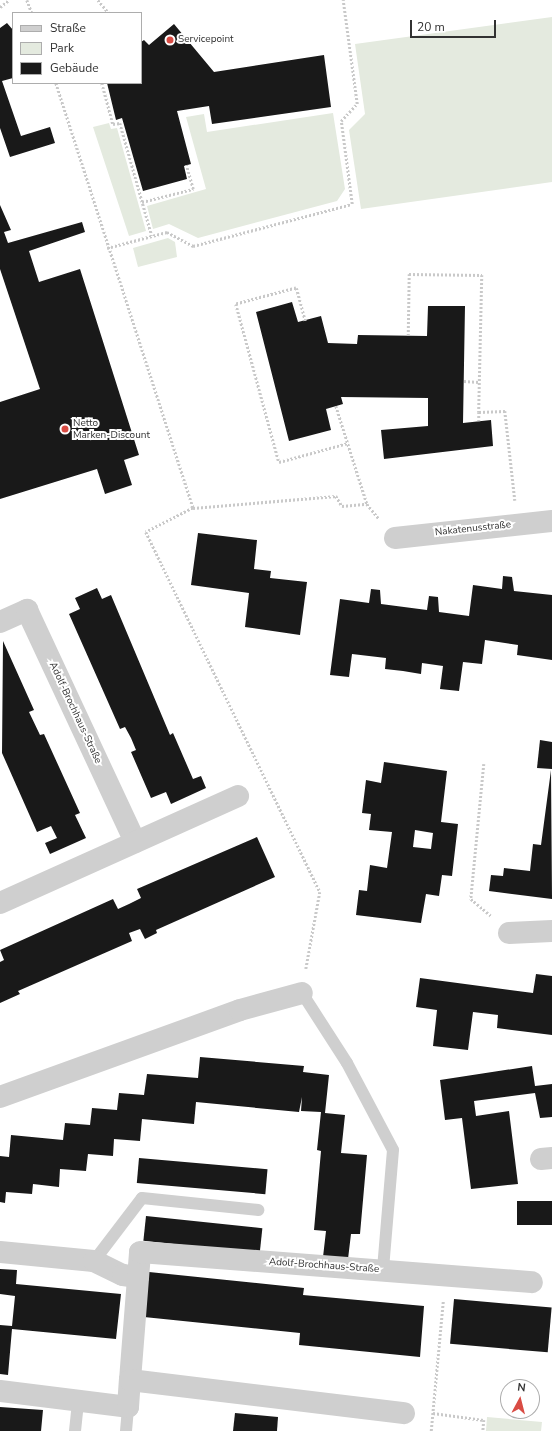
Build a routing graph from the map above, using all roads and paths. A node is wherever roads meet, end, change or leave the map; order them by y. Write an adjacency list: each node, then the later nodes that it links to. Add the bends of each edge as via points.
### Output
1 (8, 0): 5 (path)
2 (27, 0): 6 (path)
3 (98, 0): 7 (path)
4 (343, 0): 12 (path, via 357,104 341,121 352,204 193,246 167,232)
5 (0, 7)
6 (32, 12)
7 (108, 12)
8 (56, 84): 13 (path)
9 (102, 84): 11 (path, via 113,124 120,122)
10 (186, 166): 11 (path, via 193,188)
11 (142, 202): 12 (path)
12 (152, 236): 13 (path)
13 (107, 248): 23 (path)
14 (305, 321): 21 (path, via 296,288 236,304 279,462)
15 (408, 336): 17 (path, via 410,274 482,275)
16 (464, 381): 17 (path)
17 (479, 382): 19 (path)
18 (336, 406): 21 (path)
19 (479, 412): 20 (path); 25 (path, via 505,411)
20 (479, 421)
21 (348, 443): 22 (path)
22 (367, 504): 23 (path, via 342,506 336,496); 26 (path)
23 (192, 508): 27 (path, via 146,532)
24 (552, 521): 25 (street, Nakatenusstraße)
25 (518, 525): 26 (street, Nakatenusstraße)
26 (395, 538)
27 (166, 573)
28 (0, 622): 31 (street, Adolf-Brochhaus-Straße, via 27,610)
29 (484, 764): 34 (path, via 471,899)
30 (238, 796): 31 (street)
31 (136, 842): 32 (street)
32 (0, 903)
33 (552, 931): 34 (street)
34 (509, 933)
35 (302, 993): 36 (street, via 240,1010); 40 (lane, via 347,1063 393,1150)
36 (0, 1097)
37 (258, 1210): 39 (lane, via 142,1198)
38 (0, 1252): 39 (street)
39 (94, 1261): 42 (street, via 123,1275)
40 (383, 1270): 41 (street, Adolf-Brochhaus-Straße); 42 (street, Adolf-Brochhaus-Straße, via 140,1252)
41 (445, 1275): 43 (street, Adolf-Brochhaus-Straße); 49 (path)
42 (138, 1277): 44 (street, Adolf-Brochhaus-Straße)
43 (532, 1282)
44 (130, 1380): 47 (street, Adolf-Brochhaus-Straße); 48 (street)
45 (0, 1391): 46 (street)
46 (78, 1401): 47 (street); 50 (lane)
47 (128, 1407): 51 (lane)
48 (404, 1413)
49 (433, 1413): 52 (path); 53 (path, via 484,1420)
50 (75, 1431)
51 (126, 1431)
52 (431, 1431)
53 (483, 1431)

